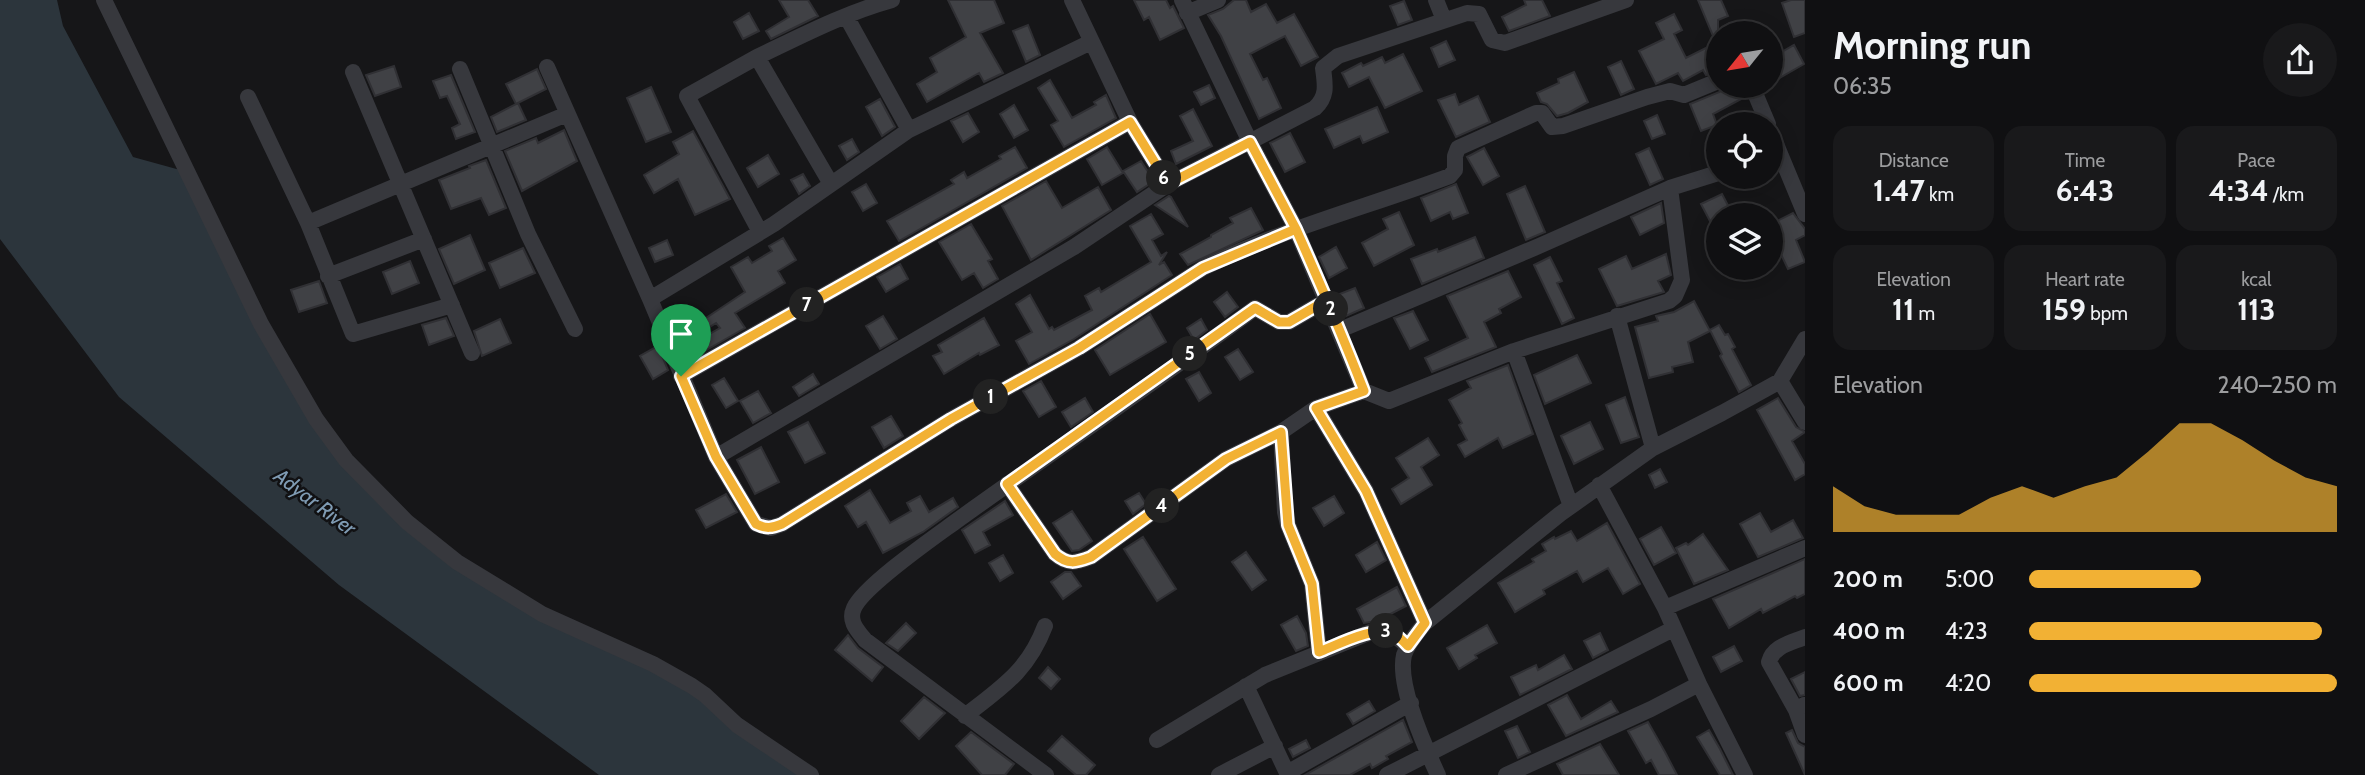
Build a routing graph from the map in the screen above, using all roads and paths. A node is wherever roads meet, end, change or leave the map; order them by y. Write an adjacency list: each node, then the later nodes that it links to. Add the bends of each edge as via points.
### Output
1 (104, 0): 72 (street, via 261,324 346,460 407,522 457,562 542,614 692,686 737,725)
2 (892, 0): 8 (street)
3 (1072, 0): 10 (street)
4 (1218, 0): 7 (street)
5 (1436, 0): 9 (street)
6 (1626, 0): 9 (street, via 1505,43 1492,40 1479,14)
7 (1185, 6): 20 (street)
8 (846, 16): 11 (street); 19 (street)
9 (1444, 20): 20 (street, via 1338,56 1323,68 1326,89 1322,101)
10 (1091, 42): 18 (street); 19 (street)
11 (757, 57): 24 (street); 31 (street, via 687,96)
12 (547, 67): 17 (street)
13 (460, 69): 21 (street)
14 (353, 72): 26 (street)
15 (1706, 86): 30 (street, via 1684,95 1670,91 1647,97 1563,126 1552,127 1542,113 1536,113 1458,148 1450,176)
16 (248, 97): 29 (street)
17 (567, 114): 21 (street); 34 (street)
18 (1130, 122): 25 (street); 43 (street)
19 (909, 130): 24 (street)
20 (1250, 142): 25 (street); 30 (street)
21 (491, 145): 26 (street); 38 (street)
22 (1783, 170): 28 (street)
23 (1706, 177): 27 (street)
24 (831, 184): 31 (street)
25 (1168, 184): 50 (street, via 1074,247)
26 (403, 185): 29 (street); 32 (street)
27 (1670, 188): 37 (street, via 1682,280 1669,301); 39 (street)
28 (1805, 214)
29 (308, 223): 33 (street)
30 (1296, 229): 35 (street); 50 (street, via 1203,268 1079,348 951,419 782,524 771,528 756,524)
31 (760, 232): 34 (street)
32 (424, 239): 33 (street); 36 (street)
33 (328, 276): 36 (street, via 352,334)
34 (650, 299): 43 (street)
35 (1327, 300): 39 (street); 51 (street, via 1289,322 1279,322 1255,308)
36 (452, 305): 42 (street)
37 (1617, 316): 41 (street); 49 (street)
38 (575, 329)
39 (1340, 330): 45 (street)
40 (1805, 339): 44 (street)
41 (1514, 351): 45 (street, via 1389,401); 53 (street)
42 (472, 353)
43 (681, 376): 50 (street)
44 (1780, 381): 47 (street); 49 (street)
45 (1364, 391): 46 (street)
46 (1316, 408): 48 (street); 56 (street, via 1366,491)
47 (1805, 422)
48 (1281, 432): 51 (street, via 1226,459 1091,557 1075,563 1064,562 1055,554); 61 (street, via 1288,525 1312,584)
49 (1653, 447): 52 (street)
50 (716, 457)
51 (1007, 484): 66 (street, via 867,591 851,616 865,640)
52 (1599, 485): 53 (street); 55 (street)
53 (1571, 506): 56 (street)
54 (1805, 548): 55 (street)
55 (1665, 608): 58 (street)
56 (1425, 623): 60 (street)
57 (1045, 626): 66 (street, via 1037,648 1021,670)
58 (1673, 629): 62 (street); 70 (street)
59 (1805, 637): 65 (street, via 1778,648 1769,662)
60 (1408, 646): 61 (street, via 1384,631); 64 (street, via 1404,675)
61 (1319, 652): 63 (street)
62 (1699, 684): 77 (street); 78 (street)
63 (1246, 686): 68 (street); 69 (street)
64 (1411, 703): 70 (street); 71 (street)
65 (1800, 708): 67 (street)
66 (965, 716): 73 (street)
67 (1805, 735)
68 (1157, 740)
69 (1275, 746): 71 (street); 74 (street)
70 (1428, 752): 75 (street); 76 (street)
71 (1288, 774)
72 (811, 775)
73 (1046, 775)
74 (1219, 775)
75 (1387, 775)
76 (1438, 775)
77 (1506, 775)
78 (1745, 775)

